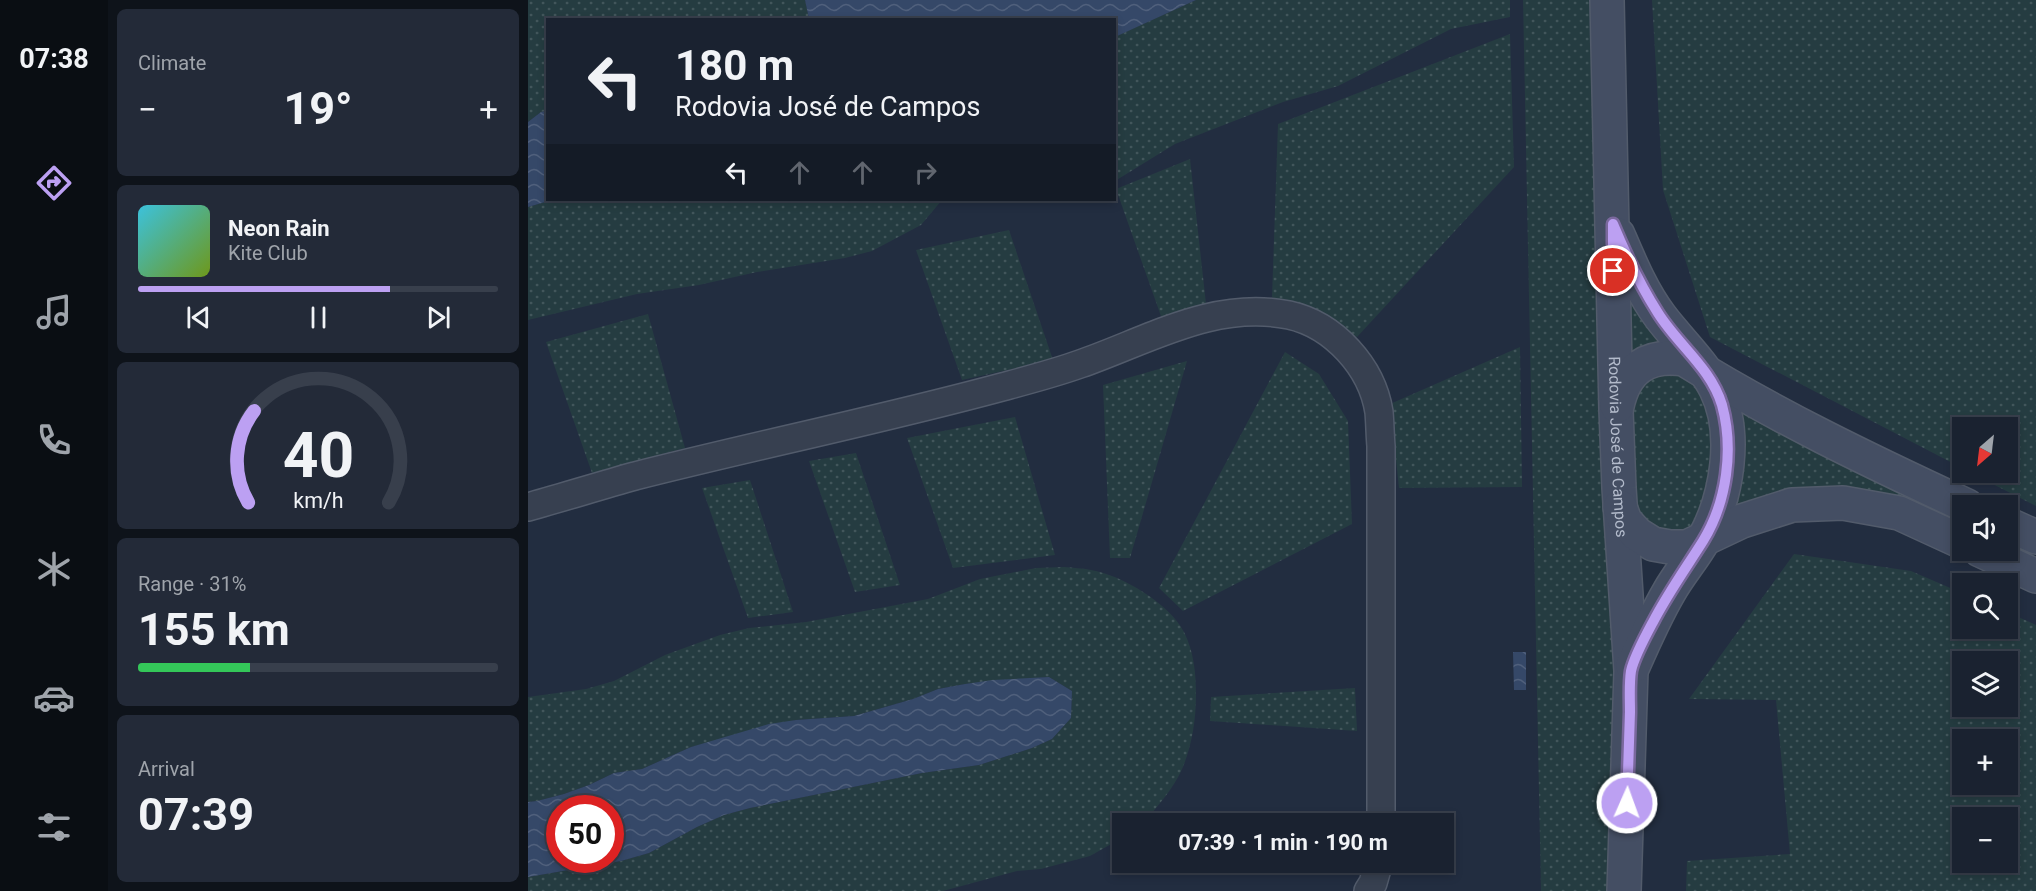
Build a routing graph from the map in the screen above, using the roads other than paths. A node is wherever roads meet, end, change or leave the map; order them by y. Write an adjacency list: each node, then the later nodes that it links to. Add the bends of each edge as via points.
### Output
1 (1607, 0): 2 (main road, Rodovia José de Campos)
2 (1613, 224): 3 (main road, Rodovia José de Campos, via 1638,280 1659,314); 4 (main road, Rodovia José de Campos)
3 (1707, 373): 4 (main road, via 1684,359 1667,356 1650,360 1626,382); 5 (main road, via 1775,413); 11 (main road, Rodovia José de Campos, via 1723,408 1728,447 1718,509)
4 (1616, 410): 7 (main road, Rodovia José de Campos)
5 (1952, 499)
6 (528, 507): 15 (street, via 634,477 1002,387 1223,313 1258,311 1313,323 1357,360 1372,388 1378,411)
7 (1620, 507): 11 (main road, via 1636,534 1653,544 1687,547); 14 (main road, Rodovia José de Campos)
8 (2018, 529): 10 (main road)
9 (1952, 537): 11 (main road, via 1899,513 1843,503 1792,506 1742,521)
10 (2036, 537)
11 (1704, 540): 14 (main road, Rodovia José de Campos, via 1669,591)
12 (2004, 561): 13 (main road)
13 (2036, 576)
14 (1631, 670): 18 (main road, Rodovia José de Campos)
15 (1381, 813)
16 (1376, 873): 17 (street)
17 (1368, 891)
18 (1624, 891)

